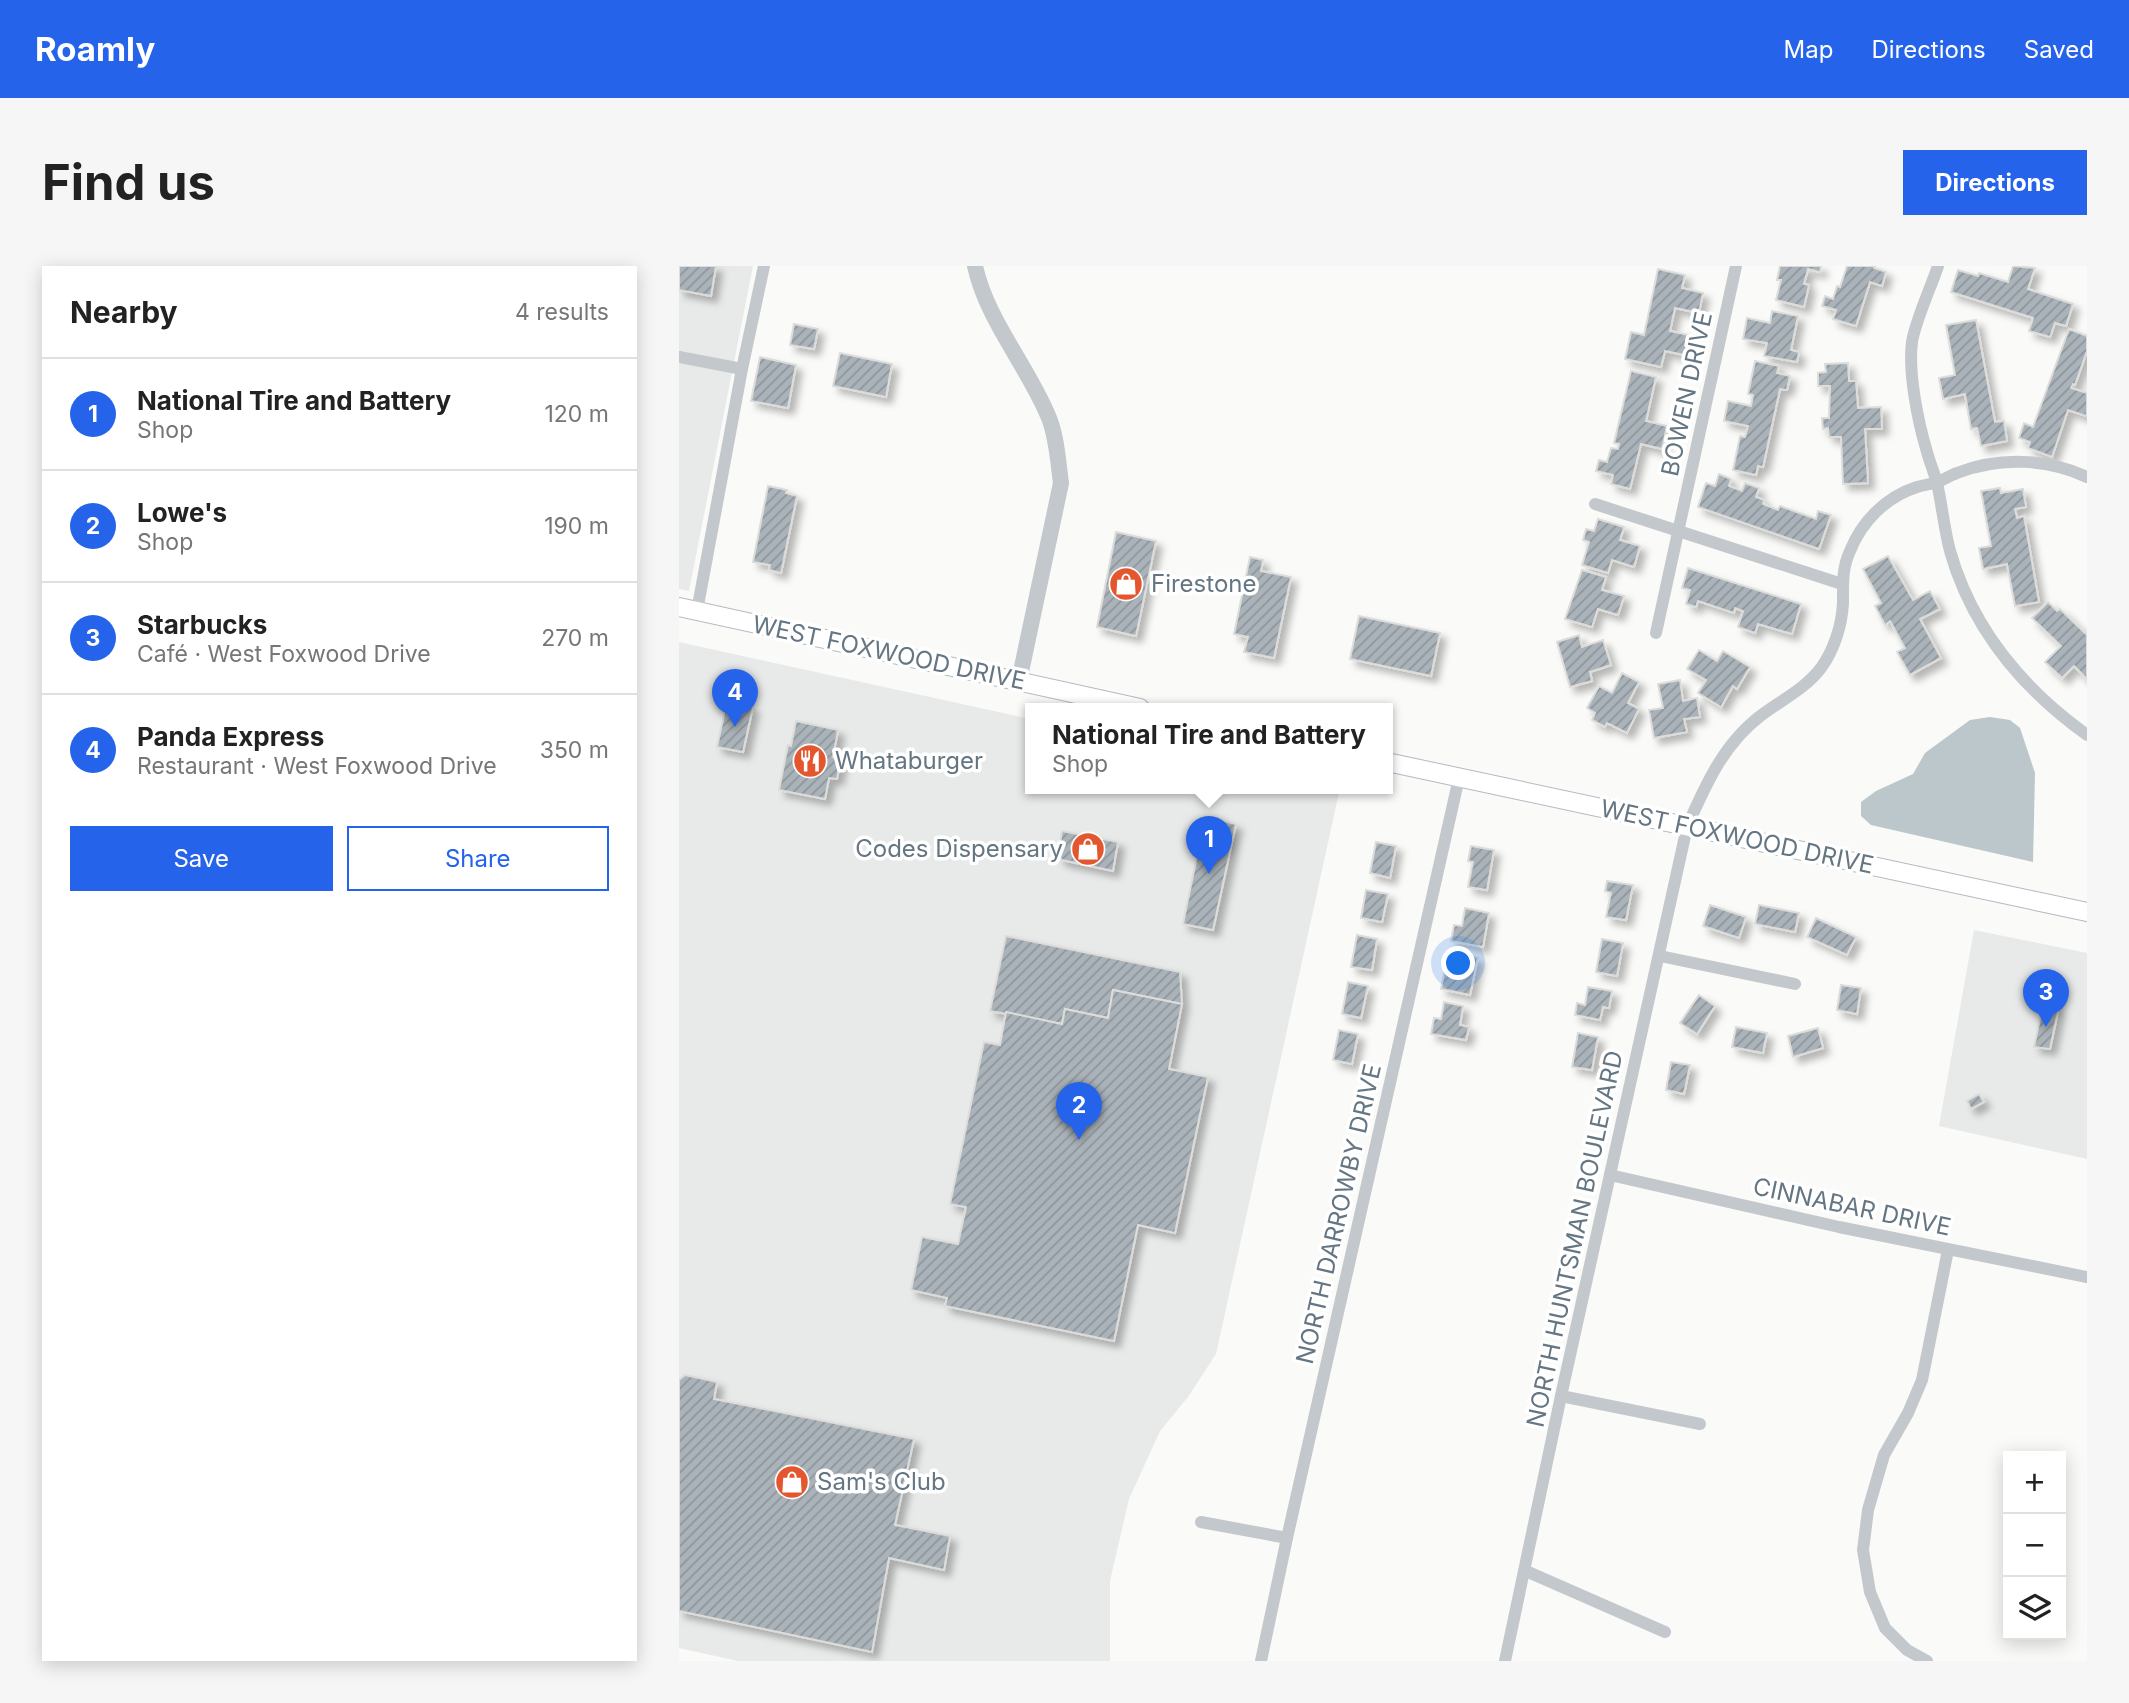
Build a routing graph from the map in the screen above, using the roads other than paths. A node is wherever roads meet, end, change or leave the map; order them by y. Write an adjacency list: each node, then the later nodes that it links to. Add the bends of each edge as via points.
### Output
1 (764, 266): 6 (street)
2 (975, 266): 14 (street, via 982,291 1050,420 1061,483)
3 (1736, 266): 10 (street, BOWEN DRIVE)
4 (1938, 266): 8 (street, via 1912,341 1918,417)
5 (679, 357): 6 (street)
6 (742, 369): 12 (street)
7 (2087, 477): 8 (street, NORTH HUNTSMAN BOULEVARD, via 2060,467 2007,462 1958,472)
8 (1937, 482): 11 (street, NORTH HUNTSMAN BOULEVARD, via 1899,495 1868,520 1849,554); 16 (street, via 1951,553 1976,614 2028,686)
9 (1595, 504): 10 (street)
10 (1678, 532): 11 (street); 13 (street, BOWEN DRIVE)
11 (1842, 584): 19 (street, NORTH HUNTSMAN BOULEVARD, via 1840,623 1822,666 1800,690 1761,716 1728,747)
12 (688, 609): 14 (main road, WEST FOXWOOD DRIVE)
13 (1656, 633)
14 (1019, 681): 15 (main road, WEST FOXWOOD DRIVE)
15 (1118, 703)
16 (2087, 735)
17 (1393, 763): 18 (main road, WEST FOXWOOD DRIVE)
18 (1459, 778): 19 (main road, WEST FOXWOOD DRIVE); 29 (street, NORTH DARROWBY DRIVE)
19 (1687, 827): 20 (main road, WEST FOXWOOD DRIVE); 21 (street, NORTH HUNTSMAN BOULEVARD)
20 (2087, 912)
21 (1660, 956): 22 (street); 23 (street, NORTH HUNTSMAN BOULEVARD)
22 (1795, 984)
23 (1610, 1175): 24 (street, CINNABAR DRIVE); 26 (street, NORTH HUNTSMAN BOULEVARD)
24 (1948, 1250): 25 (street, CINNABAR DRIVE); 34 (street, via 1921,1380 1884,1455 1868,1510 1863,1550 1870,1592 1885,1628 1907,1650)
25 (2087, 1277)
26 (1561, 1396): 27 (street); 30 (street, NORTH HUNTSMAN BOULEVARD)
27 (1700, 1424)
28 (1201, 1522): 29 (street)
29 (1287, 1538): 32 (street, NORTH DARROWBY DRIVE)
30 (1526, 1571): 31 (street); 33 (street, NORTH HUNTSMAN BOULEVARD)
31 (1665, 1632)
32 (1261, 1661)
33 (1505, 1661)
34 (1927, 1661)

